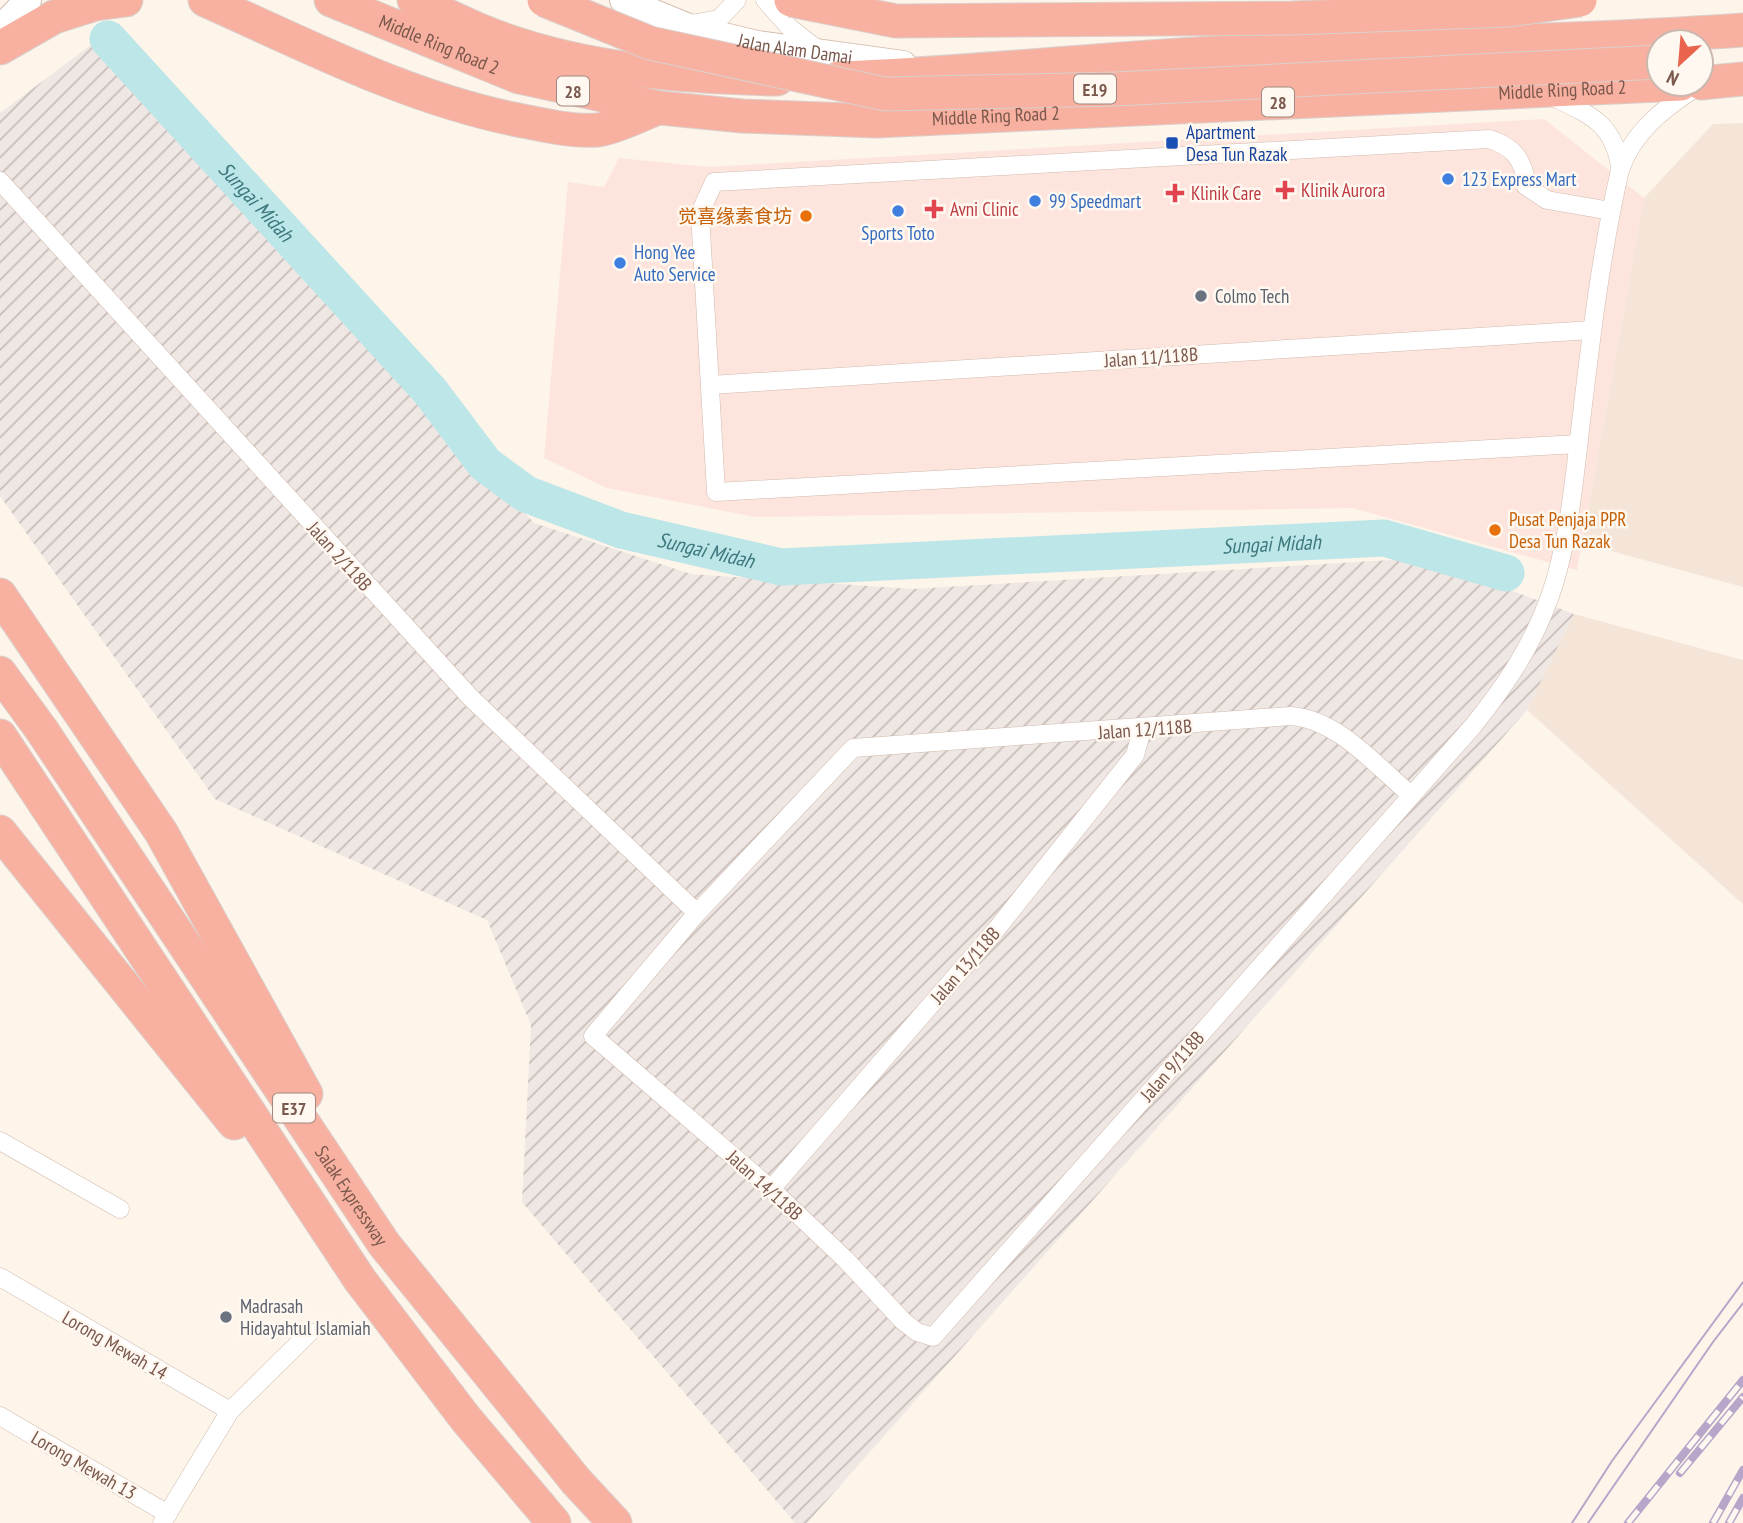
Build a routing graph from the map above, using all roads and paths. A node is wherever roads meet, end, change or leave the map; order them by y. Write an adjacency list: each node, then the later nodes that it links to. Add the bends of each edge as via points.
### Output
1 (28, 0): 14 (main road)
2 (126, 0): 16 (highway, via 54,17)
3 (205, 0): 29 (highway, via 392,84 487,114 598,130)
4 (331, 0): 18 (highway, Middle Ring Road 2 / 28)
5 (414, 0): 18 (highway, Middle Ring Road 2 / 28)
6 (544, 0): 22 (highway, E19, bridge, via 650,43 885,94 1115,89)
7 (623, 0): 13 (main road, Jalan Alam Damai)
8 (737, 0): 13 (street, via 719,19)
9 (765, 0): 20 (street, via 790,28)
10 (791, 0): 12 (highway, bridge, via 896,22 1292,18 1508,10)
11 (1244, 0): 19 (street)
12 (1580, 0)
13 (685, 25): 20 (main road, Jalan Alam Damai, via 757,44)
14 (0, 29)
15 (1743, 30): 19 (highway, Middle Ring Road 2 / 28)
16 (0, 48)
17 (1743, 51): 21 (highway)
18 (492, 52): 23 (highway, Middle Ring Road 2 / 28, via 555,55 668,74 776,79); 29 (highway, Middle Ring Road 2 / 28, via 563,89)
19 (1228, 52): 23 (highway, Middle Ring Road 2 / 28)
20 (824, 54): 23 (main road, Jalan Alam Damai)
21 (1715, 55)
22 (1645, 63)
23 (973, 72)
24 (1743, 79): 25 (highway)
25 (1715, 82)
26 (1645, 85): 27 (highway, Middle Ring Road 2 / 28)
27 (1536, 89): 29 (highway, Middle Ring Road 2 / 28, via 876,121); 30 (street, via 1587,114 1608,131 1617,147)
28 (1679, 98): 30 (street, via 1664,108 1626,150)
29 (661, 108)
30 (1620, 170): 32 (street, Jalan 9/118B)
31 (0, 181): 42 (street, Jalan 2/118B, via 471,698)
32 (1611, 211): 33 (street, Jalan 9/118B); 34 (street, via 1547,200 1526,187 1517,153 1489,139 714,182 700,213)
33 (1592, 330): 34 (street, Jalan 11/118B); 35 (street, Jalan 9/118B)
34 (710, 385): 35 (street, via 716,492)
35 (1578, 444): 40 (street, Jalan 9/118B, via 1566,530 1550,597 1525,653 1509,681)
36 (0, 596): 46 (highway, via 161,832 276,1035)
37 (0, 673): 46 (highway, Salak Expressway / E37)
38 (1142, 730): 40 (street, Jalan 12/118B, via 1311,718 1330,727); 42 (street, Jalan 12/118B, via 853,748); 44 (street, Jalan 13/118B, via 1135,755 995,931)
39 (0, 736): 48 (highway, Salak Expressway / E37)
40 (1411, 795): 50 (street, Jalan 9/118B)
41 (0, 832): 48 (highway)
42 (697, 913): 44 (street, Jalan 14/118B, via 593,1035)
43 (0, 1141): 45 (street)
44 (771, 1189): 50 (street, Jalan 14/118B, via 903,1321)
45 (120, 1209)
46 (384, 1244): 55 (highway, Salak Expressway / E37)
47 (0, 1277): 51 (street, Lorong Mewah 14)
48 (360, 1280): 54 (highway, Salak Expressway / E37, via 466,1419)
49 (310, 1332): 51 (street)
50 (933, 1337)
51 (230, 1411): 53 (street)
52 (0, 1416): 53 (street, Lorong Mewah 13)
53 (165, 1518)
54 (554, 1523)
55 (615, 1523)

